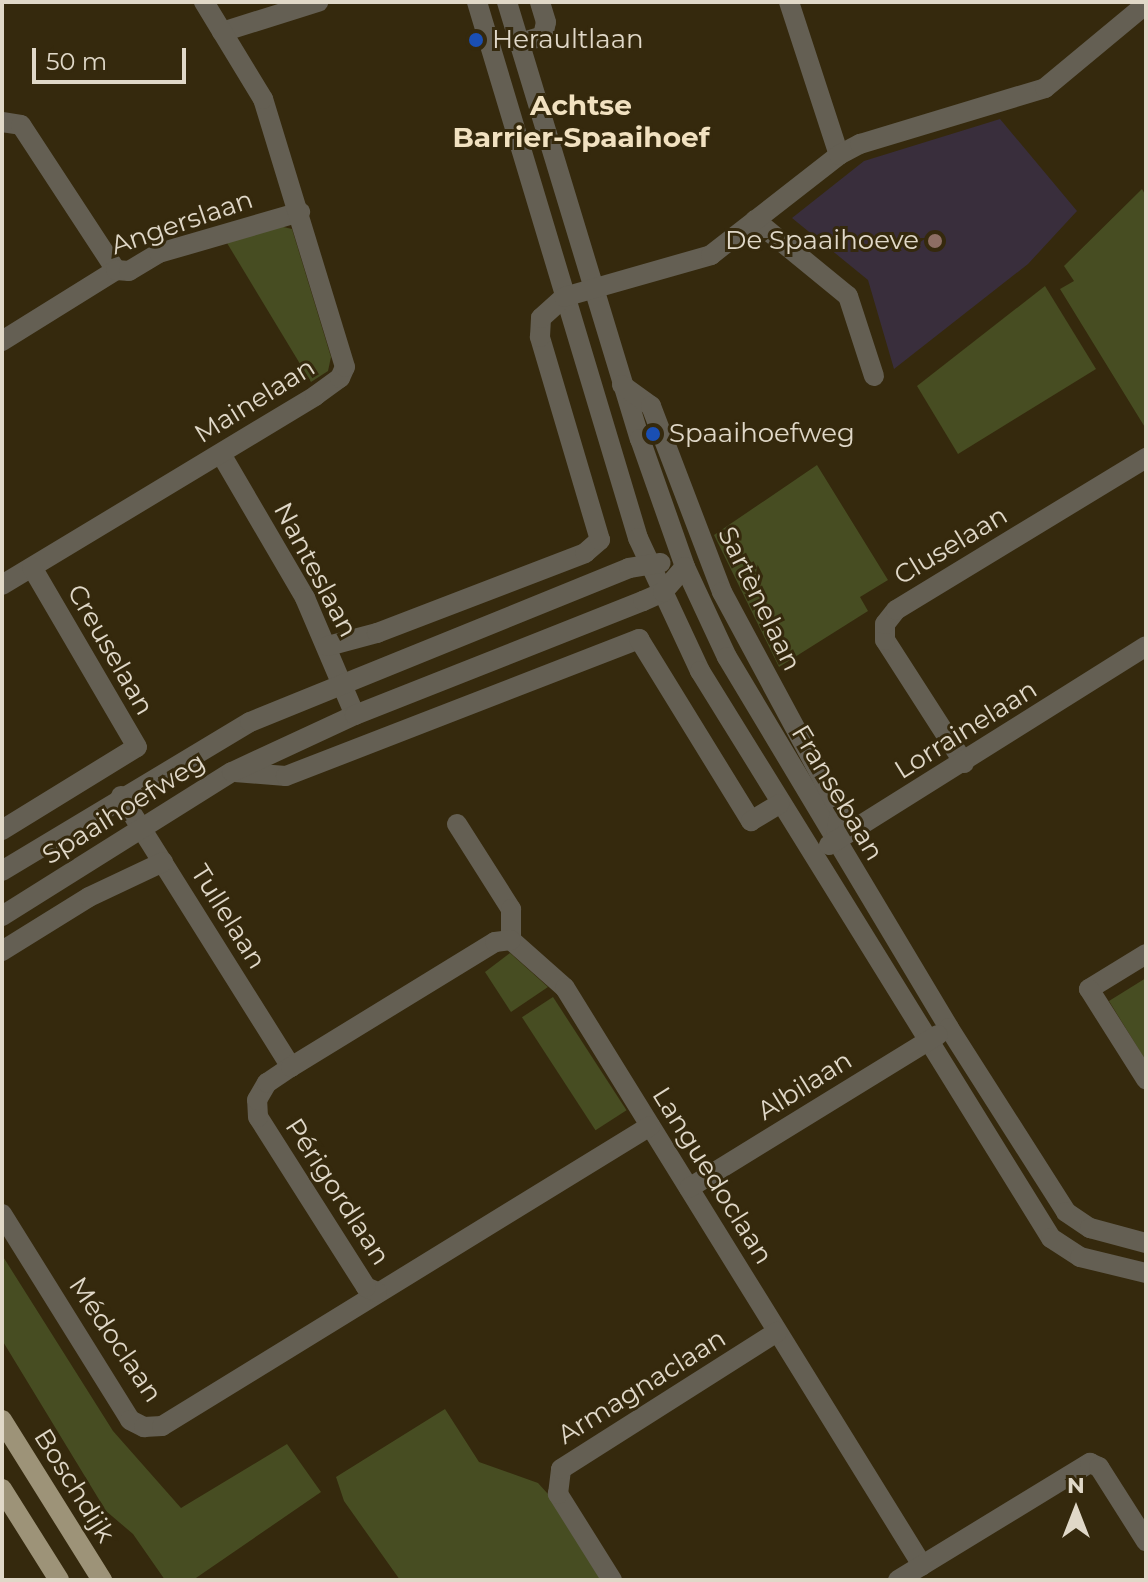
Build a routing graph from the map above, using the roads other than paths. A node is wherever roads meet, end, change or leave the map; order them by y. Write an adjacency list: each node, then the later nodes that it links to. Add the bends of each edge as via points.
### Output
1 (204, 2): 8 (street, Mainelaan)
2 (318, 2): 8 (street)
3 (477, 2): 16 (street, Fransebaan)
4 (507, 2): 9 (street, Fransebaan)
5 (540, 2): 9 (street, via 546,22 543,36)
6 (789, 2): 11 (street)
7 (1146, 4): 11 (street, via 1045,88)
8 (222, 32): 12 (street, Mainelaan, via 263,99)
9 (519, 43): 15 (street, Fransebaan)
10 (2, 122): 14 (street, via 21,125)
11 (839, 155): 13 (street)
12 (300, 212): 14 (street, Angerslaan, via 159,253 129,271); 20 (street, Mainelaan, via 345,367 340,378 315,396)
13 (755, 220): 15 (street, via 711,255); 18 (street, via 848,296)
14 (116, 270): 17 (street, Angerslaan)
15 (593, 290): 16 (street); 19 (street, Fransebaan)
16 (564, 297): 22 (street, Fransebaan, via 638,538); 27 (street, via 541,318 540,337 600,540 585,553 377,633)
17 (2, 341)
18 (874, 376)
19 (622, 385): 24 (street, Fransebaan); 38 (street, Sartènelaan, via 651,406 722,592 840,811)
20 (221, 454): 23 (street, Mainelaan); 27 (street, Nanteslaan)
21 (1146, 458): 31 (street, Cluselaan, via 896,610 885,624 885,640)
22 (650, 561): 24 (street); 26 (street, Fransebaan); 29 (street, Spaaihoefweg)
23 (32, 567): 25 (street, Mainelaan); 37 (street, Creuselaan, via 137,747)
24 (685, 567): 26 (street, Spaaihoefweg); 38 (street, Fransebaan, via 727,657)
25 (2, 585)
26 (663, 592): 30 (street, Spaaihoefweg); 34 (street, Fransebaan, via 700,671)
27 (328, 646): 29 (street, Nanteslaan)
28 (1146, 646): 31 (street, Lorrainelaan)
29 (342, 683): 30 (street, Nanteslaan); 33 (street, Spaaihoefweg, via 250,722)
30 (355, 715): 32 (street, Spaaihoefweg)
31 (964, 763): 38 (street, Lorrainelaan)
32 (232, 772): 34 (street, Spaaihoefweg, via 286,776 639,639 751,821); 36 (street, Spaaihoefweg)
33 (121, 796): 36 (street, Tullelaan); 41 (street, Spaaihoefweg)
34 (779, 804): 39 (street, Fransebaan)
35 (457, 824): 43 (street, via 511,909)
36 (141, 828): 40 (street, Tullelaan); 42 (street, Spaaihoefweg)
37 (2, 830)
38 (835, 842): 39 (street, Lorrainelaan); 46 (street, Fransebaan)
39 (812, 856): 47 (street, Fransebaan)
40 (163, 862): 44 (street, via 89,897); 48 (street, Tullelaan)
41 (2, 871)
42 (2, 916)
43 (511, 940): 48 (street, Périgordlaan, via 495,942); 50 (street, Languedoclaan, via 565,988)
44 (2, 951)
45 (1146, 954): 49 (street, via 1085,982)
46 (949, 1028): 47 (street, Albilaan); 53 (street, Fransebaan, via 1066,1212 1090,1228)
47 (927, 1042): 51 (street, Albilaan); 54 (street, Fransebaan, via 1051,1238 1080,1257)
48 (291, 1067): 55 (street, Périgordlaan, via 267,1083 257,1100 258,1117 366,1287)
49 (1146, 1079)
50 (650, 1126): 51 (street, Languedoclaan); 55 (street, Périgordlaan)
51 (689, 1188): 56 (street, Languedoclaan)
52 (2, 1214): 55 (street, Médoclaan, via 130,1420 144,1427 162,1426)
53 (1146, 1243)
54 (1146, 1273)
55 (377, 1292)
56 (777, 1332): 60 (street, Languedoclaan); 63 (street, Armagnaclaan, via 561,1469 558,1494)
57 (2, 1420): 62 (main road, Boschdijk)
58 (2, 1489): 61 (main road)
59 (1146, 1541): 60 (street, via 1099,1467 1090,1463)
60 (922, 1565): 64 (street)
61 (59, 1580)
62 (102, 1580)
63 (612, 1580)
64 (898, 1580)

